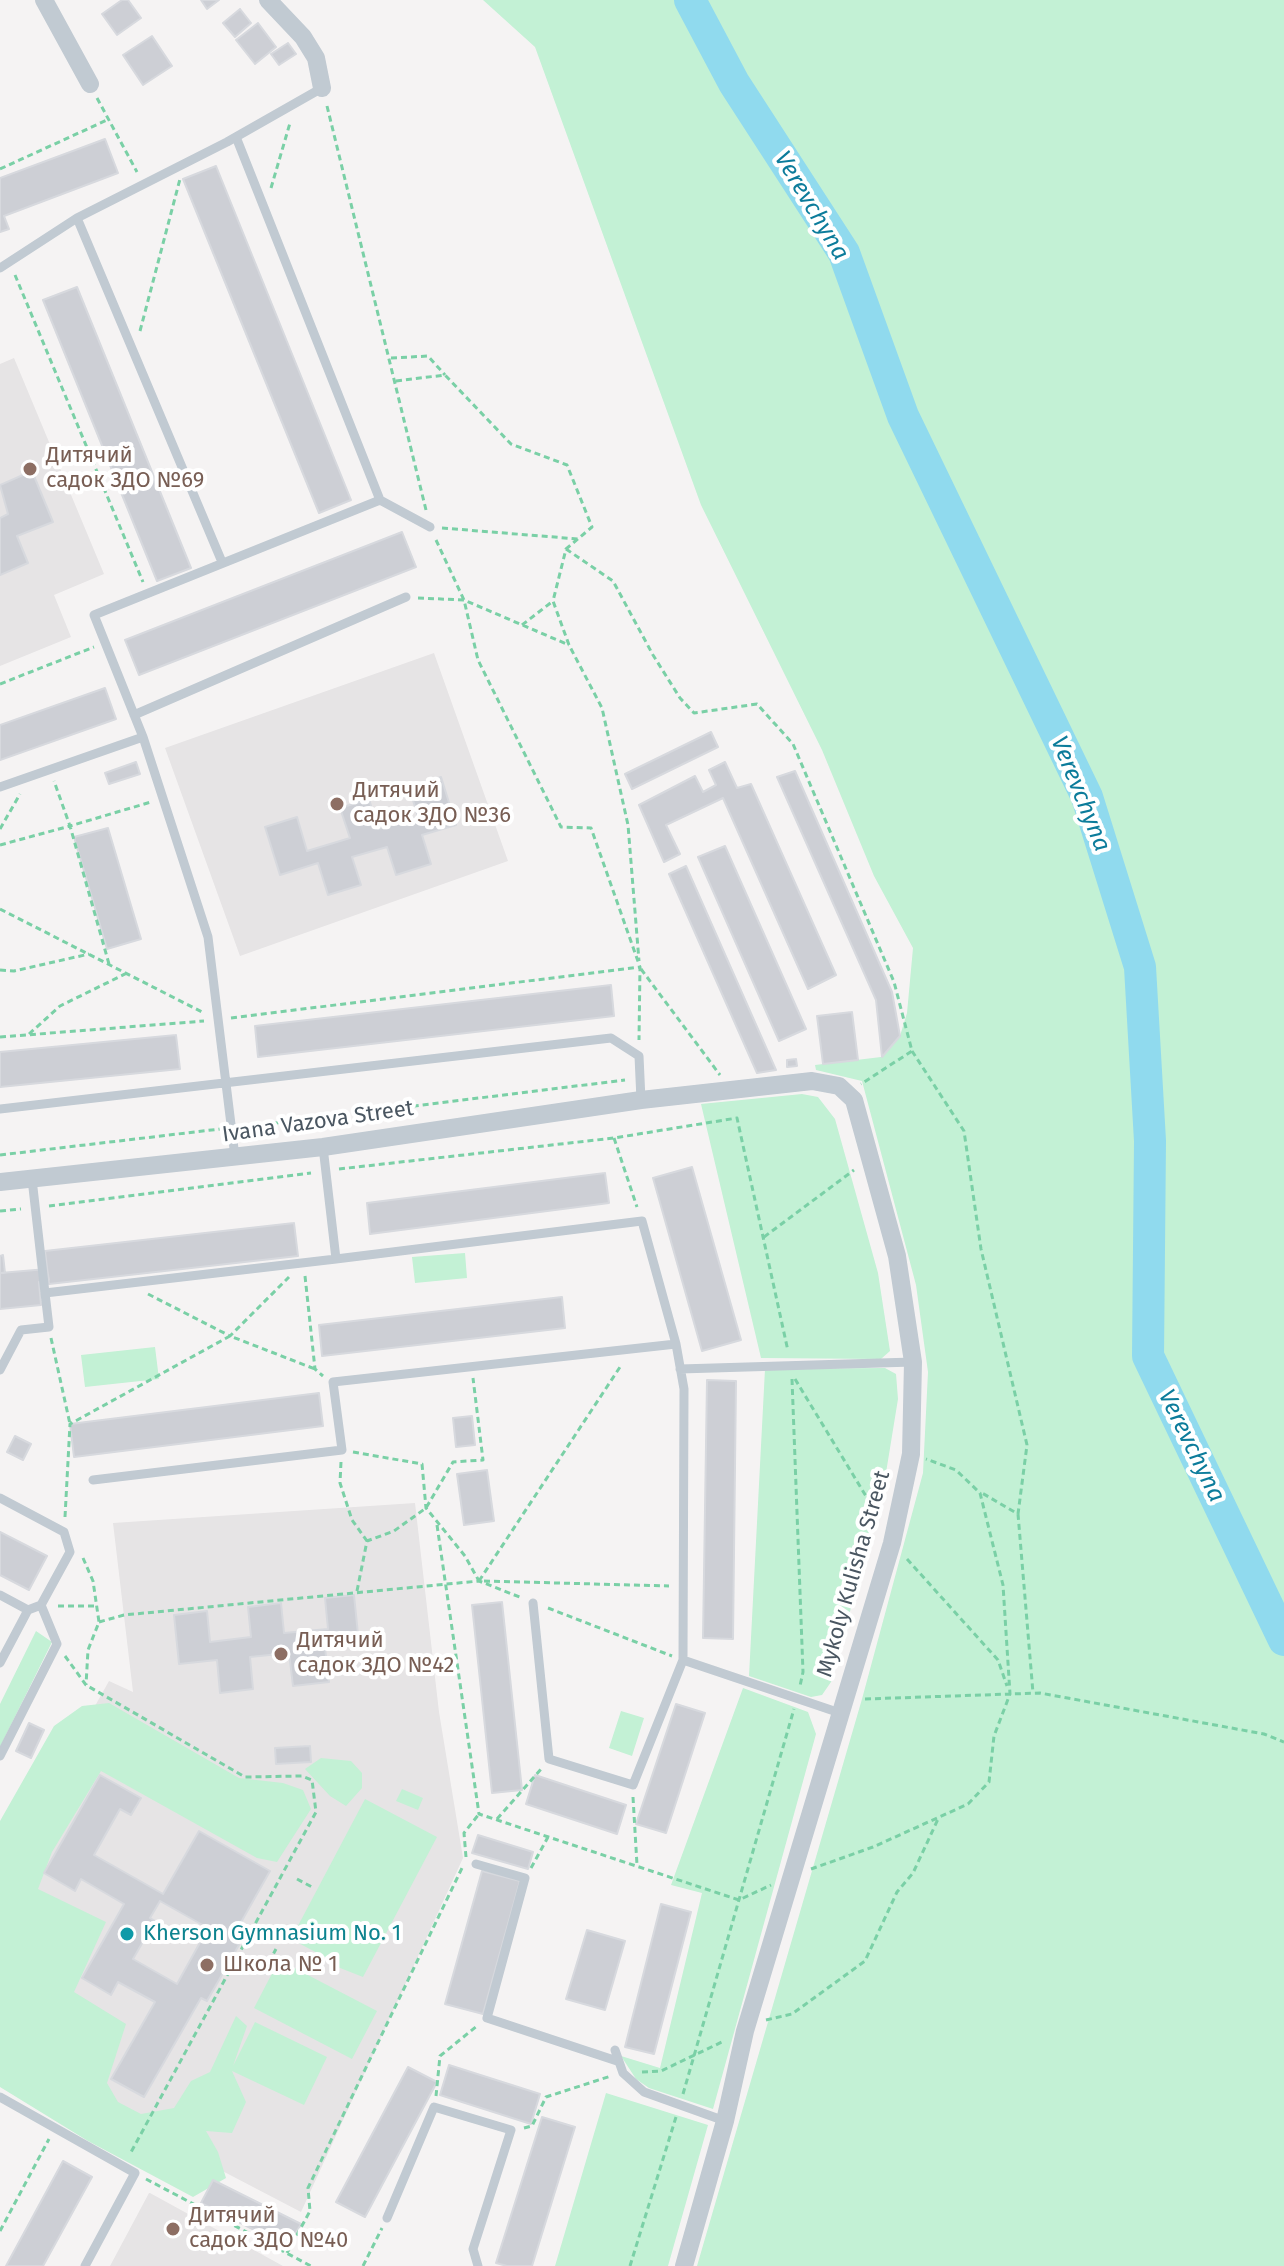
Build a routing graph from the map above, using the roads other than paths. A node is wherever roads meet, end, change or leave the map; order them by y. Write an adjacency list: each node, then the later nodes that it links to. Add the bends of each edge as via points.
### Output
1 (44, 0): 3 (street)
2 (268, 0): 4 (street, via 316,58)
3 (90, 84)
4 (322, 88): 5 (lane)
5 (236, 137): 6 (lane); 8 (lane)
6 (77, 218): 7 (lane); 10 (lane)
7 (0, 268)
8 (380, 500): 9 (lane); 10 (lane)
9 (430, 527)
10 (222, 562): 12 (lane, via 94,615)
11 (406, 597): 12 (lane)
12 (134, 715): 13 (lane)
13 (143, 737): 14 (lane); 15 (lane, via 208,937)
14 (0, 787)
15 (225, 1083): 16 (lane, via 611,1038 639,1056); 17 (lane); 19 (lane)
16 (641, 1100): 18 (street, Ivana Vazova Street); 25 (street, Mykoly Kulisha Street, via 812,1081 848,1092 897,1256)
17 (0, 1109)
18 (323, 1147): 19 (street, Ivana Vazova Street); 22 (lane)
19 (235, 1157): 20 (street, Ivana Vazova Street)
20 (32, 1179): 21 (street, Ivana Vazova Street); 23 (lane)
21 (0, 1182)
22 (336, 1259): 23 (lane); 24 (lane, via 642,1221)
23 (45, 1293): 27 (lane, via 49,1327 21,1330)
24 (676, 1344): 26 (lane); 28 (lane, via 333,1382 342,1450)
25 (913, 1362): 26 (lane); 36 (street, Mykoly Kulisha Street, via 911,1454 892,1543)
26 (680, 1369): 34 (lane)
27 (0, 1370)
28 (93, 1480)
29 (0, 1498): 32 (lane, via 64,1532 70,1552)
30 (0, 1595): 33 (lane)
31 (533, 1603): 34 (lane, via 549,1759 633,1785)
32 (41, 1605): 33 (lane); 37 (lane, via 57,1644)
33 (28, 1610): 35 (lane)
34 (683, 1660): 36 (lane)
35 (0, 1663)
36 (840, 1713): 42 (street, Mykoly Kulisha Street, via 745,2031)
37 (0, 1756)
38 (476, 1864): 40 (lane, via 525,1878 487,2018)
39 (615, 2050): 40 (lane)
40 (617, 2061): 42 (lane, via 644,2092)
41 (0, 2097): 44 (lane, via 135,2173)
42 (725, 2121): 46 (street, Mykoly Kulisha Street)
43 (387, 2218): 45 (lane, via 434,2107 511,2130 473,2249)
44 (85, 2266)
45 (478, 2266)
46 (684, 2266)

